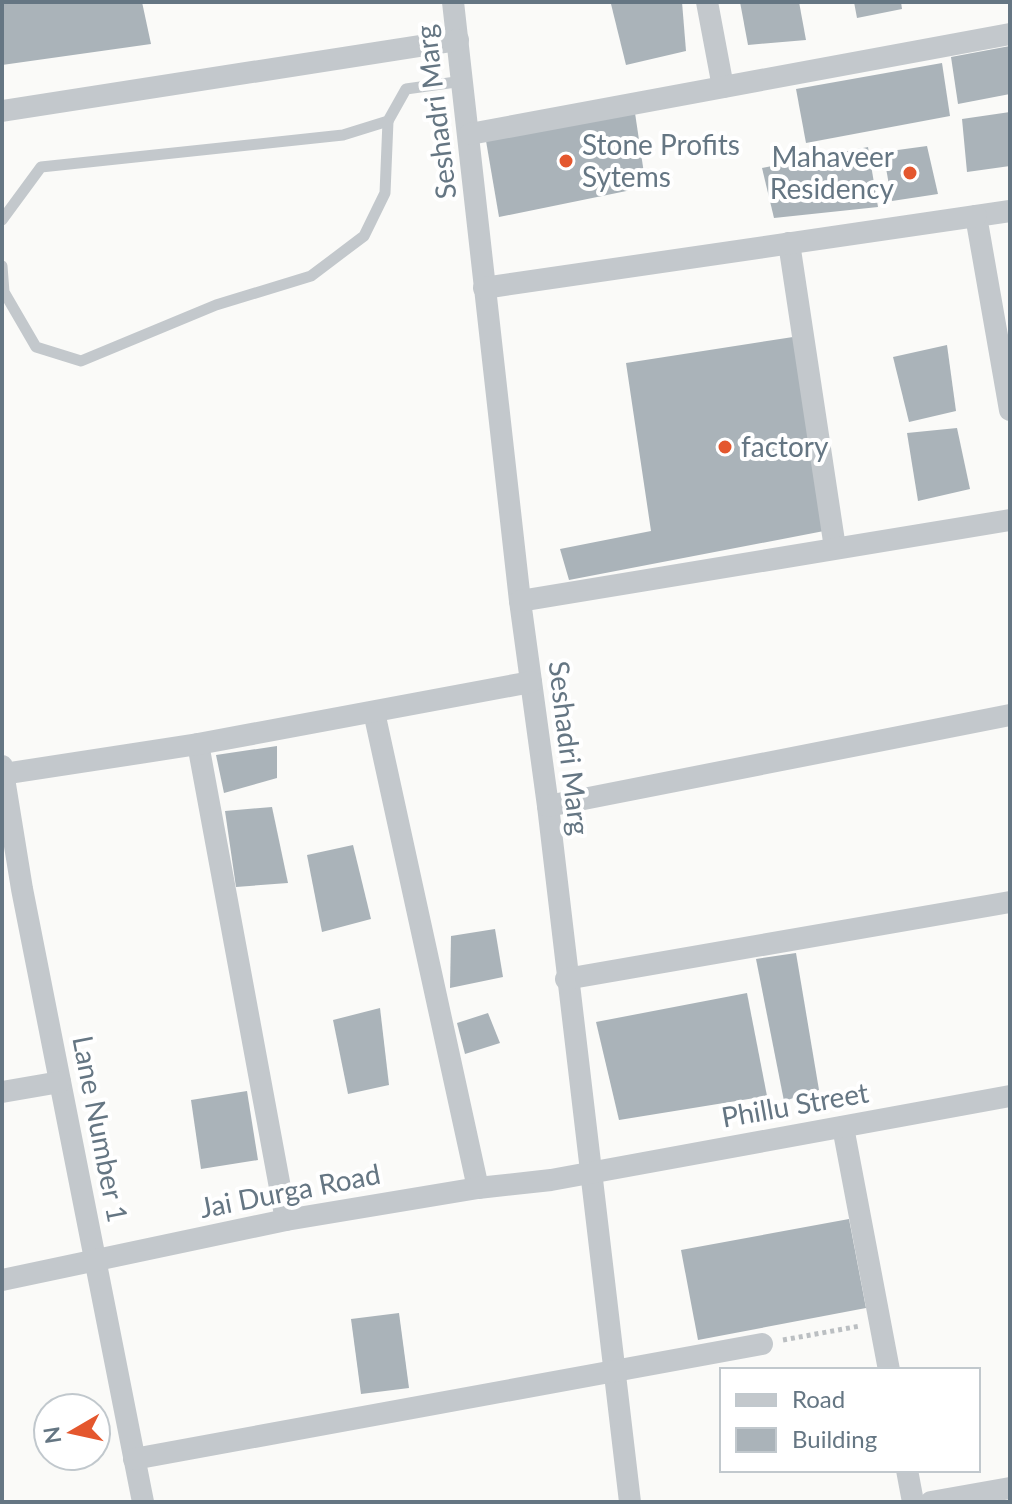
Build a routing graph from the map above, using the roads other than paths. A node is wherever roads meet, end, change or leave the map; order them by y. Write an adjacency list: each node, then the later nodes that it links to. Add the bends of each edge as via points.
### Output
1 (453, 2): 4 (street, Seshadri Marg)
2 (707, 2): 6 (street)
3 (1010, 34): 6 (street)
4 (458, 40): 5 (street, Seshadri Marg); 7 (street)
5 (464, 81): 8 (lane, via 406,89); 9 (street, Seshadri Marg)
6 (723, 87): 9 (street)
7 (2, 111)
8 (388, 121): 12 (lane, via 343,135 41,167); 14 (lane, via 385,193 364,236 311,276 216,305 81,361 36,347 4,292)
9 (470, 134): 15 (street, Seshadri Marg)
10 (1010, 211): 11 (street)
11 (976, 216): 13 (street); 16 (street)
12 (2, 220)
13 (789, 243): 15 (street); 18 (street)
14 (2, 266)
15 (484, 288): 19 (street, Seshadri Marg)
16 (1010, 410)
17 (1010, 520): 18 (street)
18 (835, 548): 19 (street)
19 (520, 601): 20 (street, Seshadri Marg)
20 (531, 682): 21 (street); 25 (street, Seshadri Marg)
21 (374, 712): 23 (street); 34 (street)
22 (1010, 715): 25 (street)
23 (198, 744): 24 (street); 35 (street)
24 (3, 770): 26 (street, Lane Number 1)
25 (548, 806): 28 (street, Seshadri Marg)
26 (12, 891): 29 (street, Lane Number 1)
27 (1010, 902): 28 (street)
28 (566, 979): 33 (street, Seshadri Marg)
29 (60, 1082): 30 (street); 36 (street, Lane Number 1)
30 (2, 1092)
31 (1010, 1096): 32 (street, Phillu Street)
32 (843, 1127): 33 (street, Phillu Street); 39 (street)
33 (591, 1173): 34 (street, Jai Durga Road); 40 (street, Seshadri Marg)
34 (478, 1188): 35 (street, Jai Durga Road)
35 (286, 1220): 36 (street, Jai Durga Road)
36 (96, 1261): 37 (street, Jai Durga Road); 41 (street, Lane Number 1)
37 (2, 1280)
38 (762, 1344): 40 (street)
39 (889, 1368)
40 (614, 1369): 41 (street); 45 (street, Seshadri Marg)
41 (134, 1459): 44 (street, Lane Number 1)
42 (907, 1472): 46 (street)
43 (1010, 1488): 47 (street)
44 (143, 1502)
45 (630, 1502)
46 (913, 1502)
47 (931, 1502)

